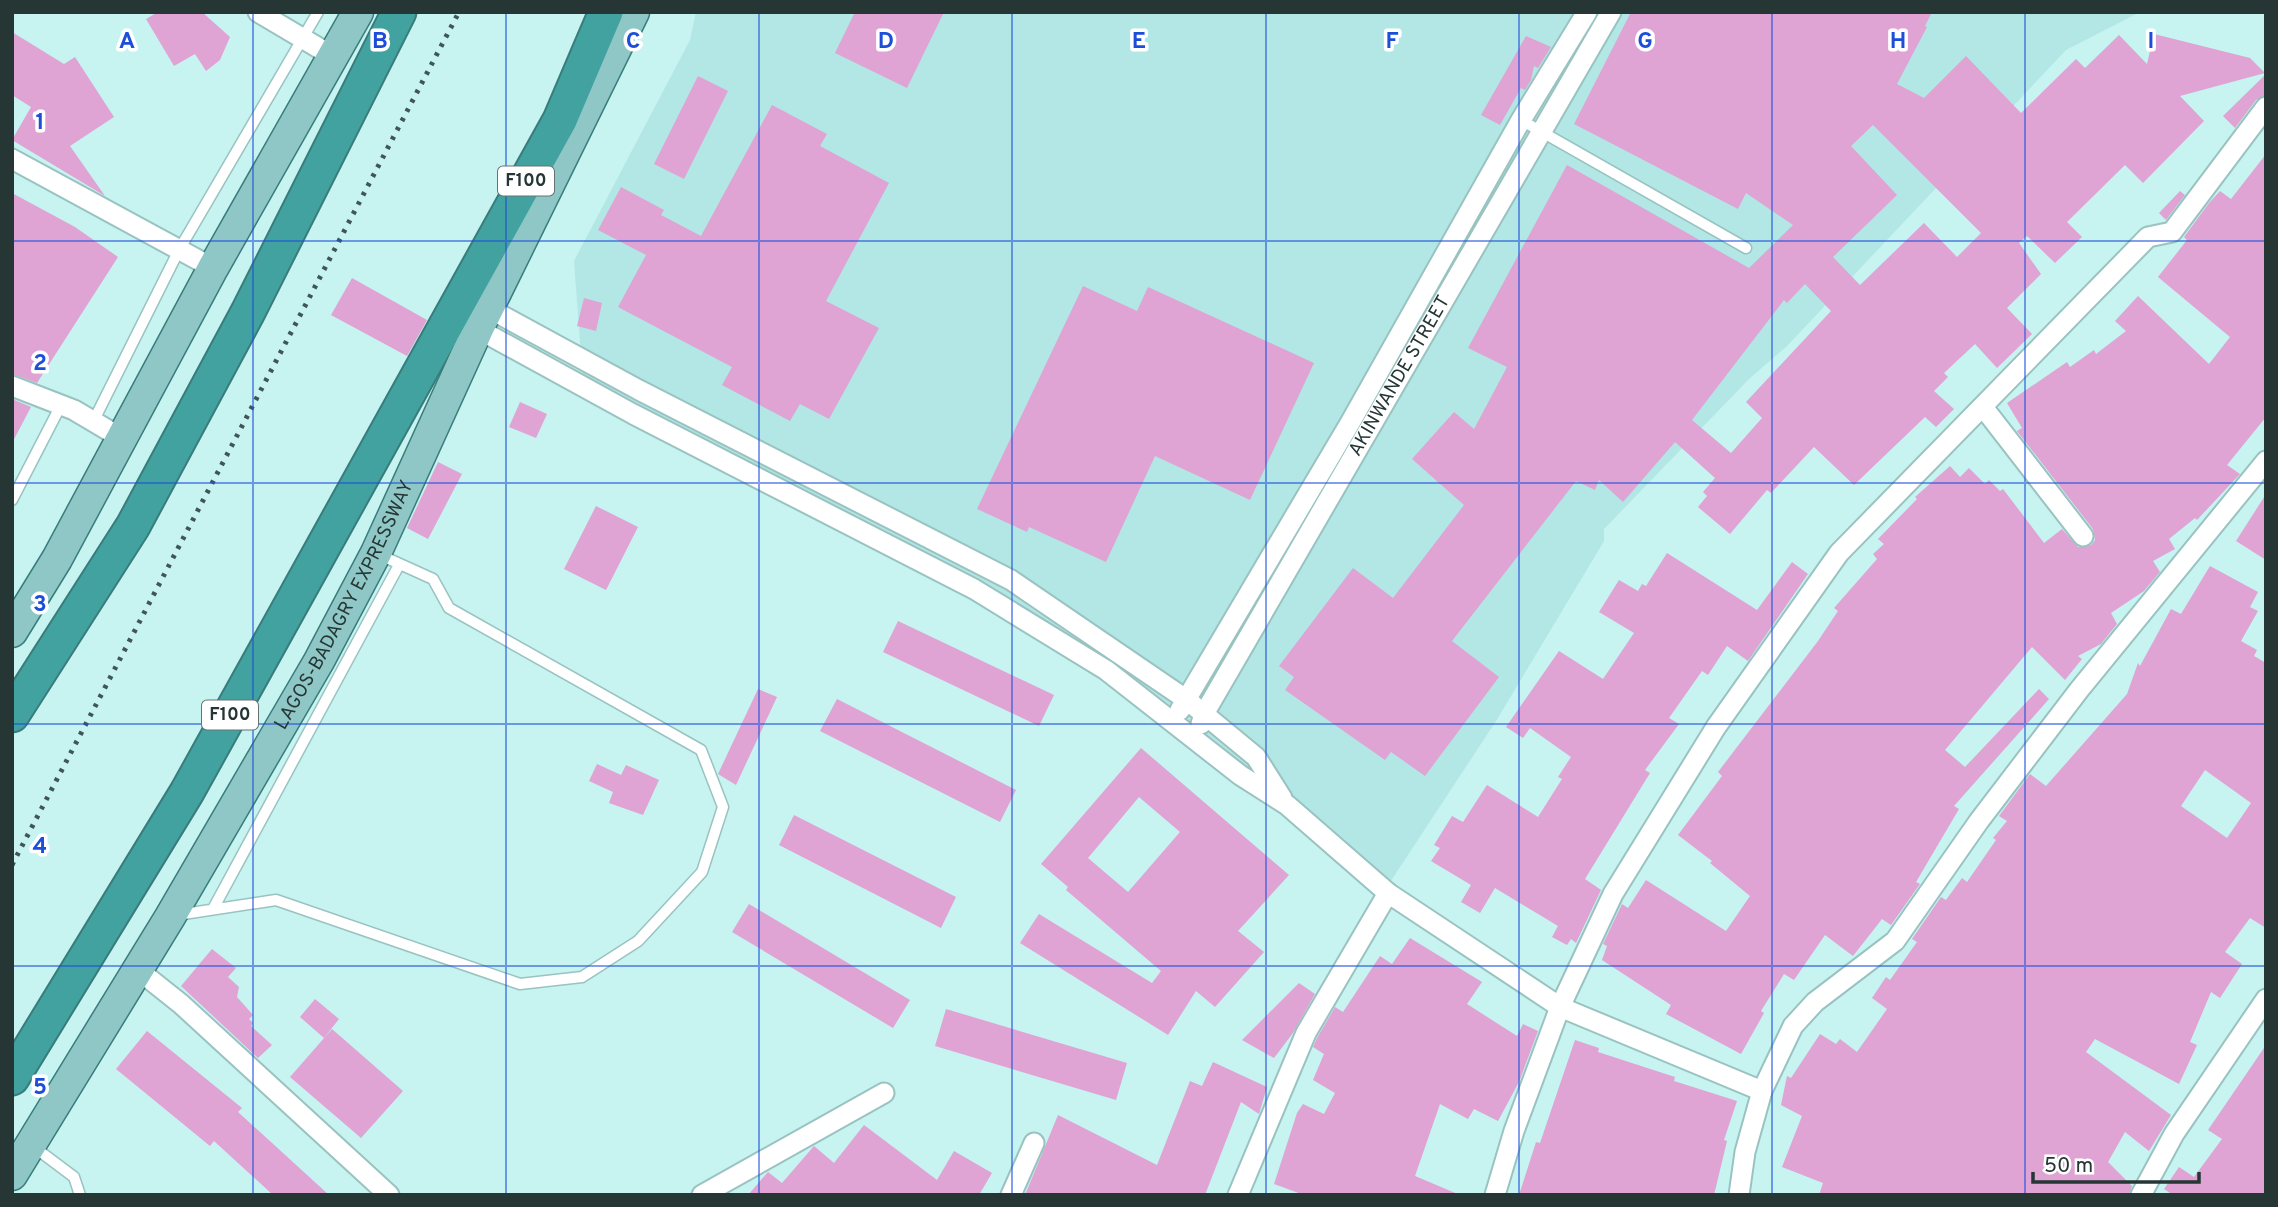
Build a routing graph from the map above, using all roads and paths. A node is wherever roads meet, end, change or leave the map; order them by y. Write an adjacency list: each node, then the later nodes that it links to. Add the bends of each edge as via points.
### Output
1 (258, 12): 9 (street)
2 (318, 12): 9 (lane)
3 (358, 12): 10 (main road)
4 (400, 12): 31 (highway, via 133,526)
5 (606, 12): 41 (highway, F100, via 560,120 194,780)
6 (634, 12): 18 (main road, LAGOS-BADAGRY EXPRESSWAY)
7 (1587, 12): 12 (street, AKINWANDE STREET)
8 (1611, 12): 13 (street, AKINWANDE STREET)
9 (304, 39): 10 (street); 16 (lane)
10 (334, 57): 17 (main road)
11 (2266, 107): 21 (street, via 2172,232 2148,237)
12 (1521, 120): 13 (lane); 29 (street, AKINWANDE STREET)
13 (1543, 130): 15 (lane); 30 (street, AKINWANDE STREET)
14 (12, 159): 16 (street)
15 (1746, 248)
16 (179, 250): 17 (street); 22 (lane)
17 (213, 268): 23 (main road)
18 (483, 319): 27 (main road, LAGOS-BADAGRY EXPRESSWAY); 29 (street, via 639,390 1011,580); 32 (street, via 633,414 974,589 1106,670)
19 (12, 386): 20 (street)
20 (61, 405): 22 (street); 25 (lane)
21 (1983, 407): 26 (street); 40 (street, via 1839,554 1716,727 1613,894)
22 (93, 422): 23 (street)
23 (123, 439): 28 (main road)
24 (2266, 461): 42 (street, via 2079,690 1895,941 1815,1002 1793,1026)
25 (12, 500)
26 (2083, 536)
27 (387, 559): 36 (lane); 36 (lane, via 433,579 449,608 701,750 723,807 702,872 638,941 582,977 520,984 276,900); 37 (main road, LAGOS-BADAGRY EXPRESSWAY, via 319,661)
28 (12, 632)
29 (1187, 700): 30 (street); 32 (street, AKINWANDE STREET)
30 (1204, 714): 33 (street, AKINWANDE STREET); 34 (street, via 1256,757)
31 (12, 715)
32 (1172, 722): 33 (street)
33 (1197, 742): 34 (street)
34 (1287, 804): 35 (street)
35 (1388, 893): 40 (street); 51 (street, via 1306,1033)
36 (213, 909): 37 (lane)
37 (170, 917): 38 (main road, LAGOS-BADAGRY EXPRESSWAY)
38 (137, 969): 45 (main road, LAGOS-BADAGRY EXPRESSWAY); 48 (street)
39 (2266, 999): 54 (street, via 2174,1134)
40 (1560, 1007): 42 (street); 52 (street)
41 (12, 1078)
42 (1762, 1091): 53 (street)
43 (884, 1093): 49 (street)
44 (1034, 1143): 50 (street)
45 (30, 1144): 46 (main road, LAGOS-BADAGRY EXPRESSWAY); 47 (lane, via 74,1177)
46 (12, 1175)
47 (80, 1195)
48 (389, 1195)
49 (702, 1195)
50 (1011, 1195)
51 (1238, 1195)
52 (1495, 1195)
53 (1739, 1195)
54 (2141, 1195)

